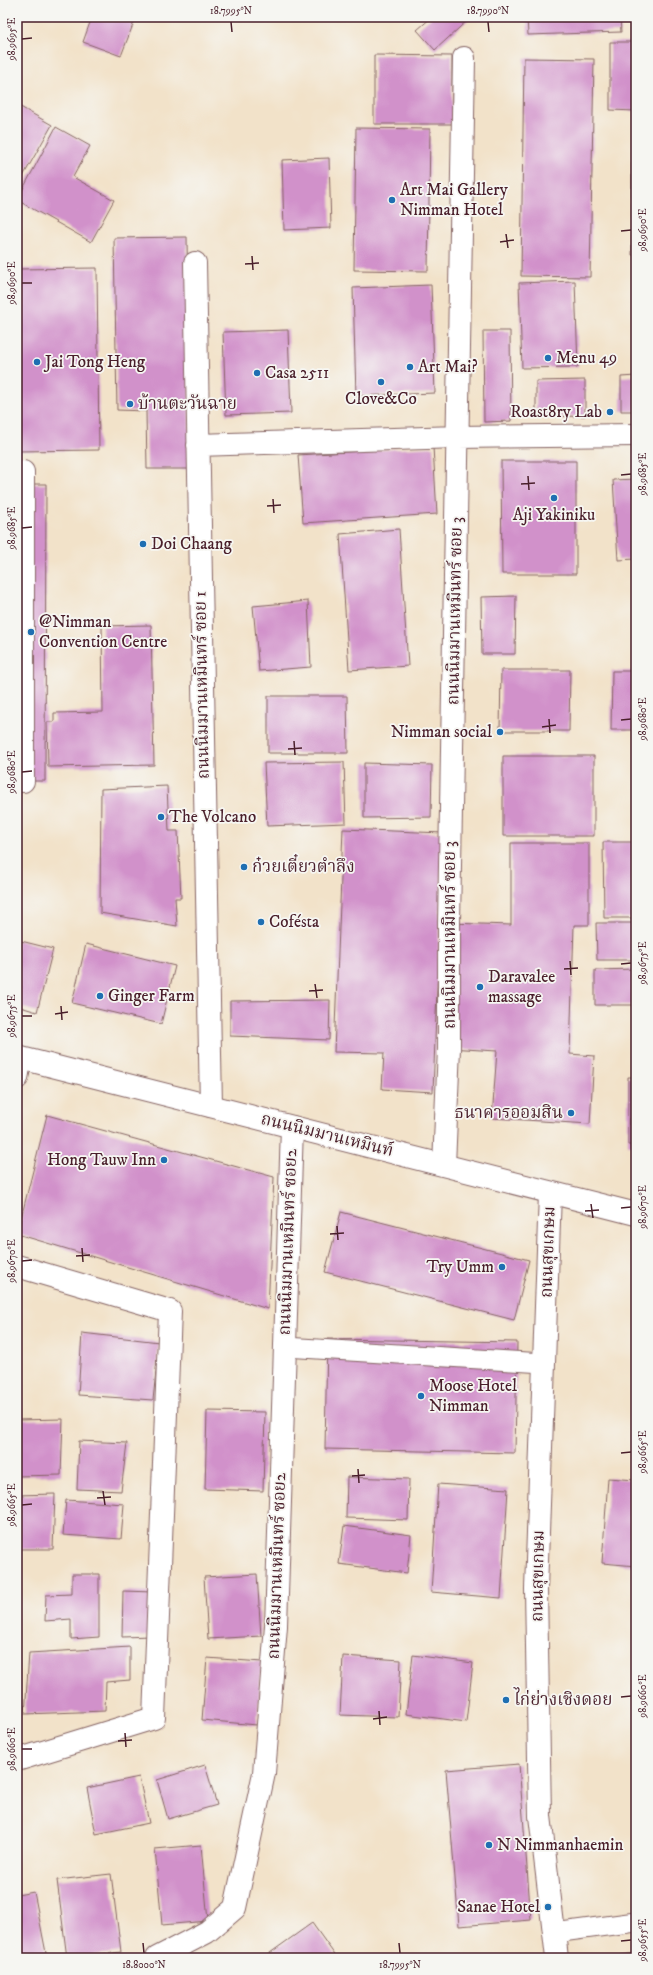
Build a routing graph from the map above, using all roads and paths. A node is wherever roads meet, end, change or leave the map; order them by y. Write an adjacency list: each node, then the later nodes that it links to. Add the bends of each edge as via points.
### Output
1 (464, 58): 4 (street, ถนนนิมมานเหมินทร์ ซอย 3)
2 (195, 263): 5 (street, ถนนนิมมานเหมินทร์ ซอย 1)
3 (636, 435): 4 (street)
4 (458, 437): 5 (street); 11 (street, ถนนนิมมานเหมินทร์ ซอย 3, via 449,1048)
5 (198, 445): 9 (street, ถนนนิมมานเหมินทร์ ซอย 1)
6 (23, 472): 7 (street)
7 (23, 781)
8 (18, 1064): 9 (street, ถนนนิมมานเหมินท์)
9 (211, 1106): 10 (street, ถนนนิมมานเหมินท์)
10 (292, 1127): 11 (street, ถนนนิมมานเหมินท์); 15 (street, ถนนนิมมานเหมินทร์ ซอย2)
11 (444, 1165): 12 (street, ถนนนิมมานเหมินท์)
12 (550, 1192): 13 (street, ถนนนิมมานเหมินท์); 16 (street, ถนนสุขเกษม)
13 (636, 1214)
14 (17, 1266): 17 (street, via 170,1311 154,1718)
15 (285, 1347): 16 (lane); 20 (street, ถนนนิมมานเหมินทร์ ซอย2, via 276,1626 264,1773 235,1908 206,1932)
16 (544, 1363): 19 (street, ถนนสุขเกษม, via 536,1589 540,1816)
17 (17, 1760)
18 (636, 1922): 19 (lane)
19 (554, 1932): 21 (street, ถนนสุขเกษม)
20 (157, 1958)
21 (557, 1958)

